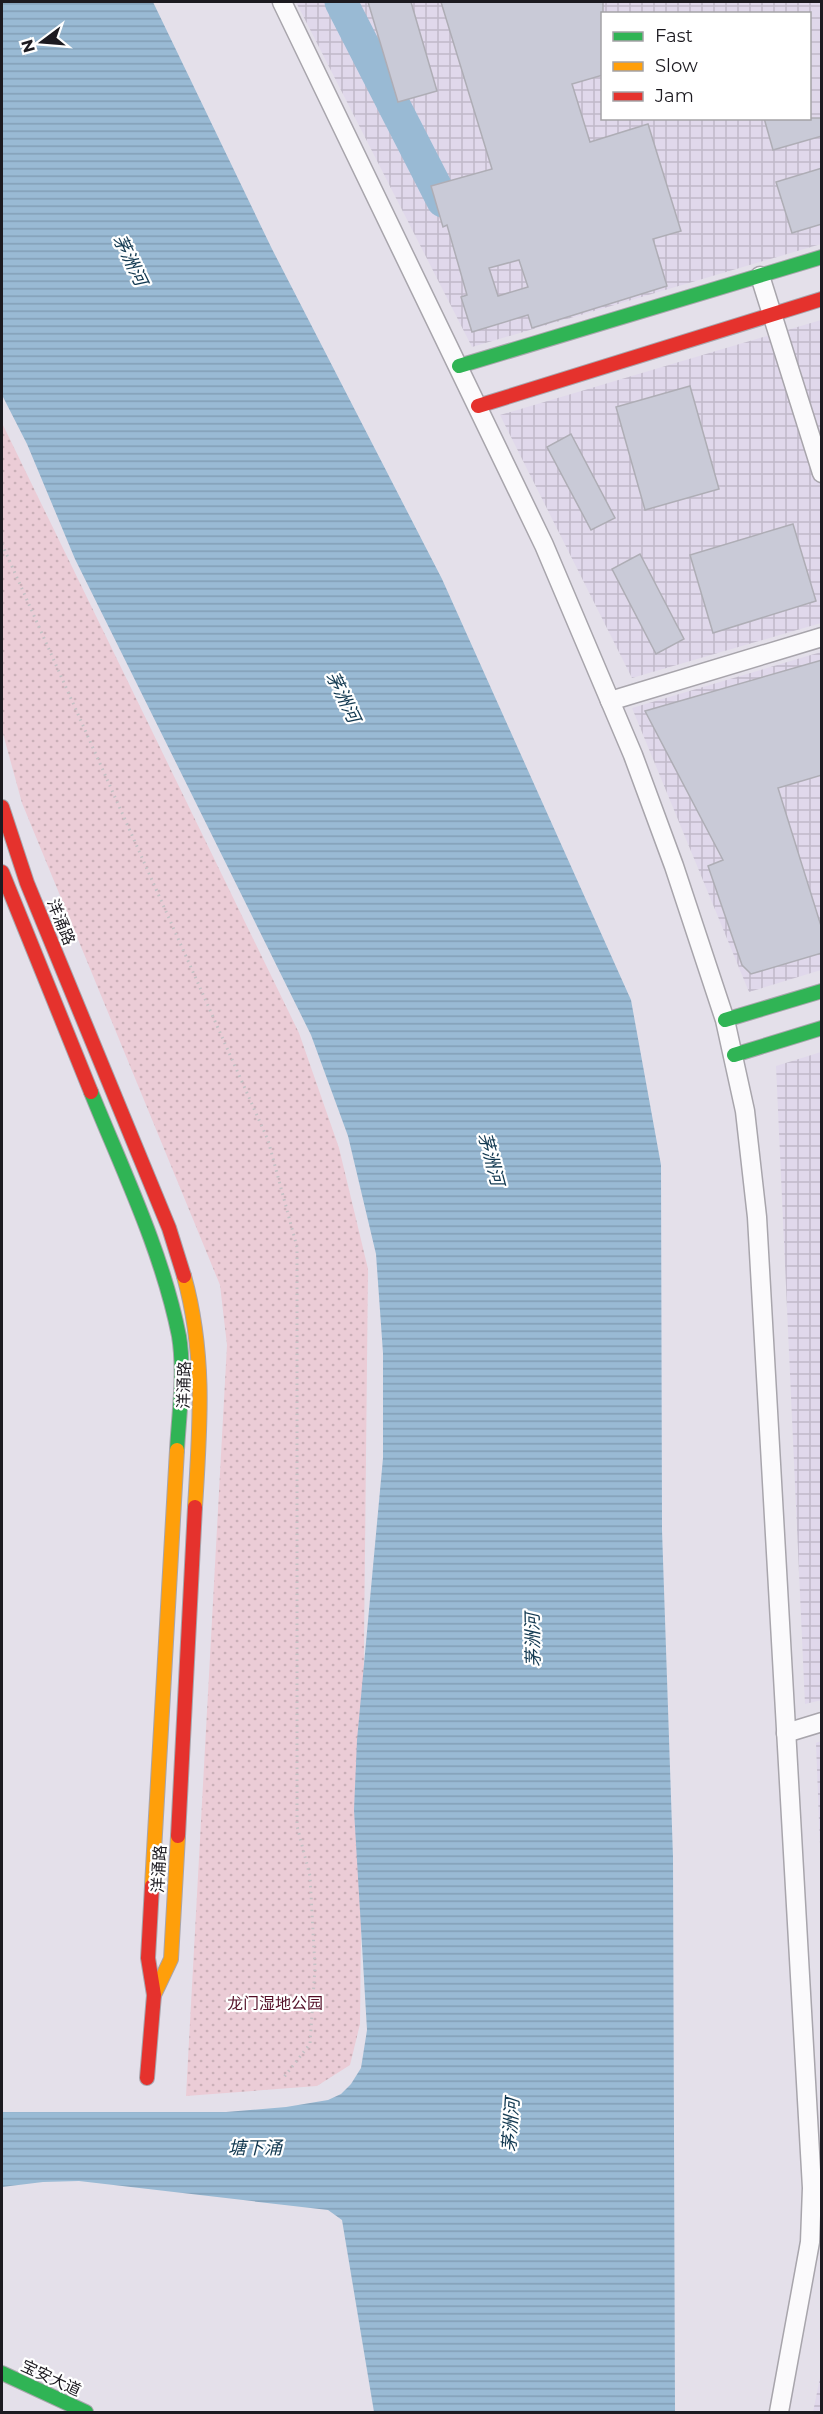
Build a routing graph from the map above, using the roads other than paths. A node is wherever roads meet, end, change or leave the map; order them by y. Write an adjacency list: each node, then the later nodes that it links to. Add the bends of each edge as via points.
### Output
1 (282, 2): 6 (street)
2 (822, 258): 3 (street)
3 (760, 276): 5 (street); 6 (street)
4 (822, 299): 5 (street)
5 (772, 314): 7 (street); 8 (street)
6 (459, 366): 7 (street)
7 (478, 406): 10 (street, via 549,555)
8 (822, 473)
9 (822, 637): 10 (street)
10 (610, 700): 14 (street, via 671,856)
11 (2, 807): 19 (street, 洋涌路, via 27,883 169,1228 200,1337 202,1380 171,1959)
12 (2, 872): 19 (street, 洋涌路, via 156,1253 179,1338 180,1392 148,1958)
13 (822, 991): 14 (street)
14 (725, 1020): 16 (street)
15 (822, 1028): 16 (street)
16 (734, 1055): 18 (street, via 757,1217)
17 (822, 1722): 18 (street)
18 (786, 1733): 23 (street, via 812,2188 810,2242)
19 (154, 1995): 20 (street, 洋涌路)
20 (147, 2078)
21 (2, 2373): 22 (street, 宝安大道)
22 (86, 2412)
23 (779, 2412)

